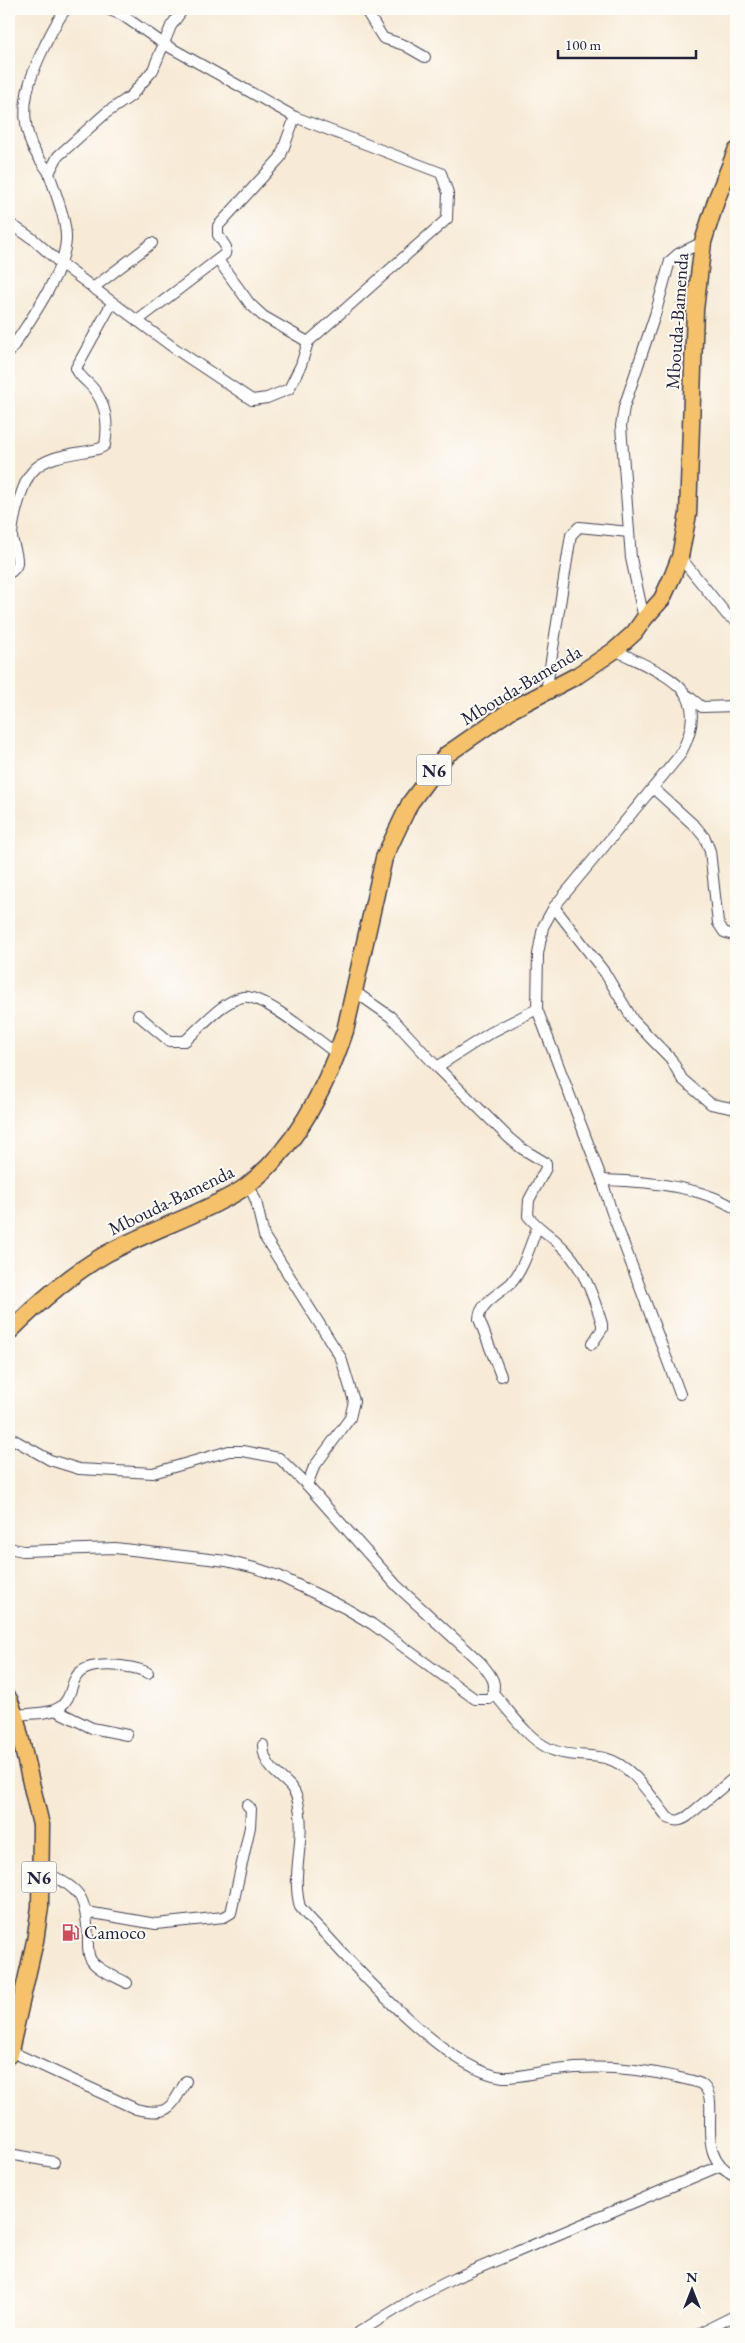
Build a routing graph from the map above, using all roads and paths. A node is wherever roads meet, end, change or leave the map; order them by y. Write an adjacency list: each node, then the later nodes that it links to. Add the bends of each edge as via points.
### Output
1 (66, 9): 9 (street, via 28,82 25,103 24,119 30,142)
2 (107, 9): 5 (street, via 122,15)
3 (183, 9): 5 (street)
4 (365, 9): 6 (street, via 384,38)
5 (164, 44): 7 (street); 9 (street, via 152,70 131,96 106,113 58,156)
6 (425, 57)
7 (295, 117): 13 (street, via 280,158 218,226 217,231 227,250); 18 (street, via 441,173 448,193 447,219)
8 (736, 151): 12 (highway, Mbouda-Bamenda / N6)
9 (49, 173): 14 (street, via 66,238)
10 (9, 223): 14 (street)
11 (152, 242): 15 (street)
12 (704, 242): 20 (street, via 670,261 624,407 621,446); 21 (highway, Mbouda-Bamenda / N6, via 695,310 688,514)
13 (218, 260): 17 (street); 18 (street, via 263,316)
14 (60, 263): 15 (street); 19 (street, via 42,302)
15 (93, 288): 16 (street)
16 (112, 303): 17 (street); 22 (street, via 76,368 78,375 89,383 105,406 105,445 56,456 30,474 13,522 13,550 17,566)
17 (137, 321): 18 (street, via 252,400 290,389)
18 (308, 342)
19 (9, 353)
20 (629, 532): 23 (street); 26 (street, via 579,527 571,535)
21 (680, 557): 23 (highway, Mbouda-Bamenda / N6, via 662,599); 24 (street, via 727,615)
22 (11, 572)
23 (644, 619): 25 (highway, Mbouda-Bamenda / N6)
24 (736, 620)
25 (615, 650): 26 (highway, Mbouda-Bamenda / N6); 27 (street, via 675,681)
26 (546, 692): 32 (highway, Mbouda-Bamenda / N6, via 511,710 446,755 410,803 384,858)
27 (688, 696): 28 (street, via 702,707); 29 (street, via 693,721 689,739)
28 (736, 706)
29 (652, 788): 30 (street); 31 (street, via 705,838 710,851 715,914 724,932)
30 (554, 907): 33 (street, via 543,927 538,954); 37 (street, via 605,973 633,1020 671,1059 682,1079 711,1104)
31 (736, 936)
32 (354, 991): 35 (highway, Mbouda-Bamenda / N6); 36 (street, via 391,1017)
33 (537, 1009): 36 (street, via 490,1033); 38 (street)
34 (138, 1015): 35 (street, via 169,1041 185,1041 226,1005 242,997 252,997 267,1004)
35 (337, 1054): 39 (highway, Mbouda-Bamenda / N6, via 306,1118 281,1155)
36 (438, 1067): 43 (street, via 509,1138 546,1163 527,1208 528,1216)
37 (736, 1109)
38 (602, 1180): 40 (street, via 628,1180 705,1193); 47 (street)
39 (249, 1185): 44 (highway, Mbouda-Bamenda / N6, via 185,1219 106,1254 45,1296); 49 (street, via 264,1236 341,1358 354,1401 350,1418 314,1467)
40 (724, 1201): 41 (street); 42 (street)
41 (736, 1201)
42 (736, 1209)
43 (537, 1228): 45 (street, via 558,1242 592,1290 602,1324); 46 (street, via 513,1280 479,1313)
44 (9, 1332)
45 (592, 1344)
46 (502, 1376)
47 (680, 1394)
48 (9, 1437): 49 (street, via 60,1464 79,1469 130,1473 153,1473 223,1452 243,1451 279,1458)
49 (307, 1485): 52 (street, via 396,1586 481,1663 492,1677)
50 (9, 1548): 52 (street, via 115,1548 226,1561 255,1568 287,1580 372,1624 475,1699 489,1699)
51 (148, 1673): 54 (street, via 123,1665 86,1667 76,1676 68,1699)
52 (494, 1694): 58 (street, via 536,1740 549,1748 565,1754 617,1762 633,1775 668,1818 682,1820)
53 (9, 1699): 55 (highway, N6)
54 (55, 1710): 55 (street); 56 (street, via 92,1728)
55 (15, 1715): 60 (highway, N6, via 41,1825)
56 (127, 1735)
57 (263, 1745): 67 (street, via 266,1762 296,1794 302,1832 296,1893 300,1907 362,1976 430,2038 489,2074 517,2077 563,2069 637,2068 700,2084 709,2095 710,2143)
58 (736, 1776)
59 (247, 1806): 61 (street, via 251,1809 251,1822 231,1913 224,1917 156,1924)
60 (39, 1868): 61 (street, via 72,1886); 63 (highway, N6, via 40,1907 35,1941)
61 (86, 1912): 62 (street, via 91,1960)
62 (127, 1982)
63 (10, 2053): 64 (street, via 154,2113 166,2111)
64 (186, 2081)
65 (9, 2154): 66 (street)
66 (54, 2162)
67 (720, 2166): 68 (street); 70 (street, via 455,2278)
68 (736, 2176)
69 (736, 2315): 71 (street)
70 (356, 2334)
71 (698, 2334)

